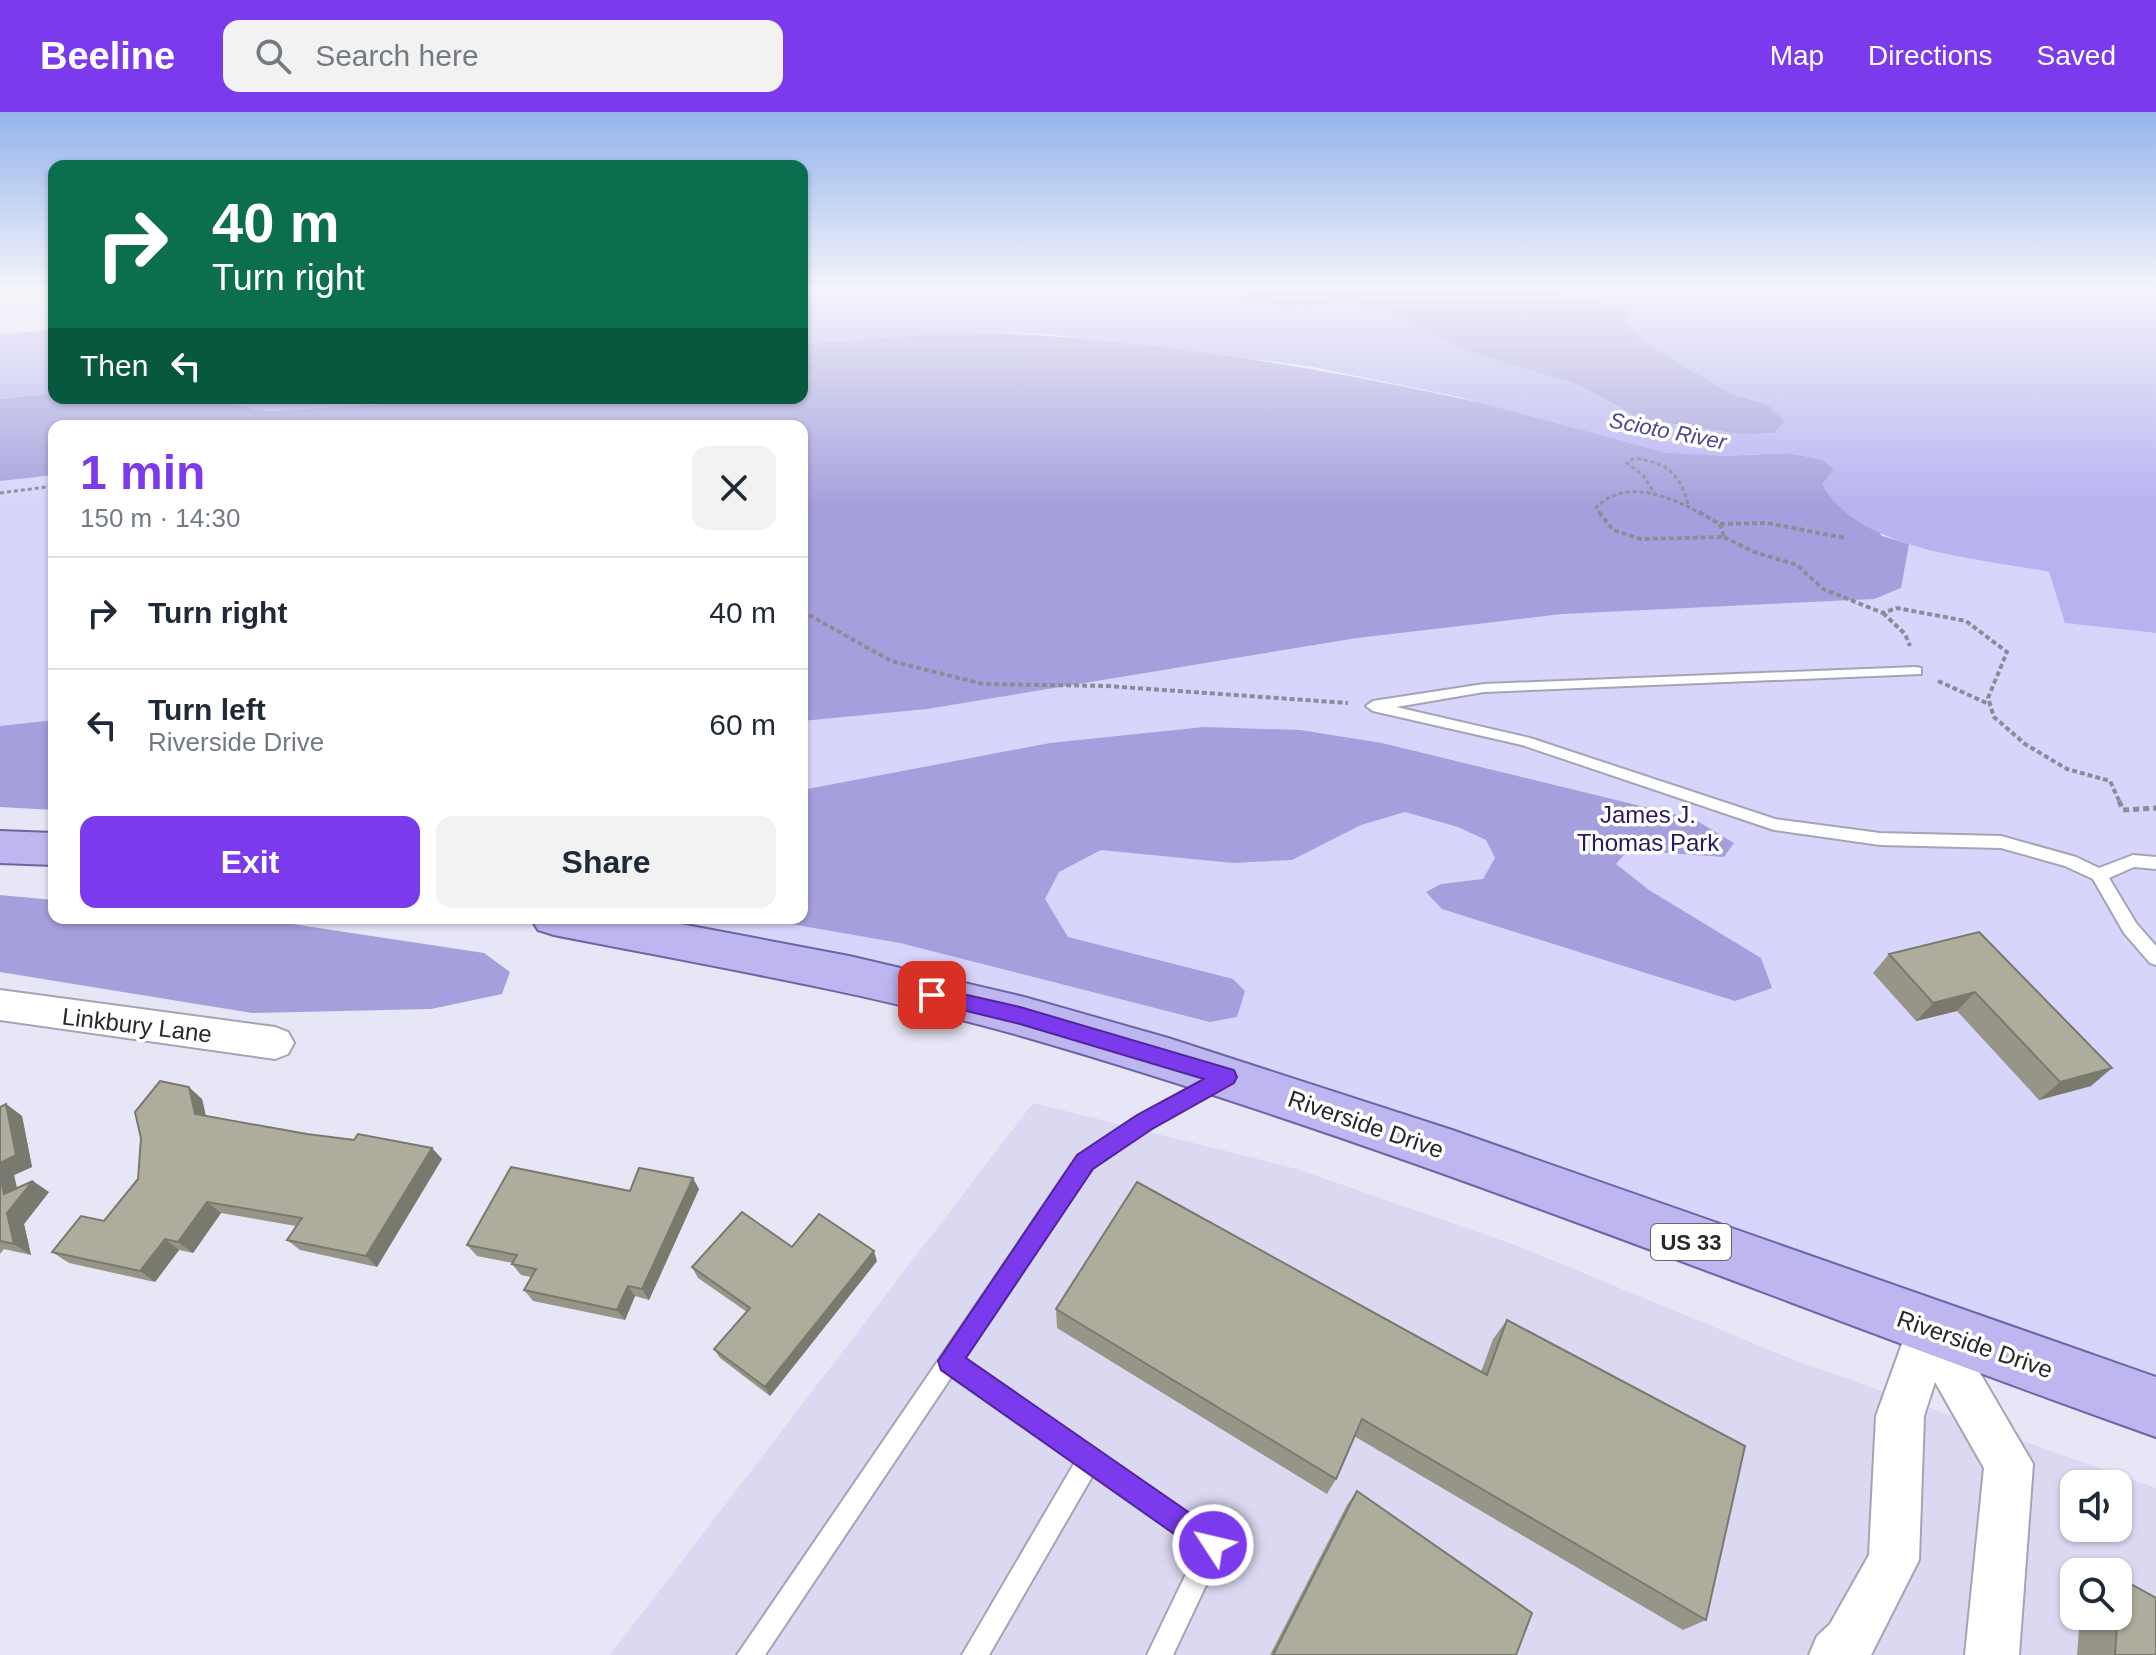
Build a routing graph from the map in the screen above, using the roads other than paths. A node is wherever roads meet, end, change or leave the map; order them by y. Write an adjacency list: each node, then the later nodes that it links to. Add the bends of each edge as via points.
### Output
1 (1916, 671): 5 (lane, via 1484,688 1373,706 1525,741 1774,824 1880,839 2001,842 2070,861)
2 (0, 847): 3 (main road)
3 (48, 849)
4 (2156, 863): 5 (lane, via 2133,861)
5 (2099, 875): 7 (lane, via 2130,928)
6 (585, 924): 10 (main road, Riverside Drive / US 33, via 1020,1015)
7 (2156, 958)
8 (0, 1005): 9 (street, Linkbury Lane)
9 (275, 1043)
10 (1227, 1077): 11 (main road, Riverside Drive / US 33); 12 (lane, via 1085,1162)
11 (1929, 1329): 13 (main road, Riverside Drive / US 33); 18 (street, via 1900,1416 1894,1560 1849,1643); 19 (street, via 2009,1464)
12 (950, 1361): 14 (lane); 15 (lane)
13 (2156, 1407)
14 (1090, 1459): 16 (lane); 17 (lane, via 1213,1545)
15 (750, 1655)
16 (975, 1655)
17 (1160, 1655)
18 (1836, 1655)
19 (1992, 1655)

